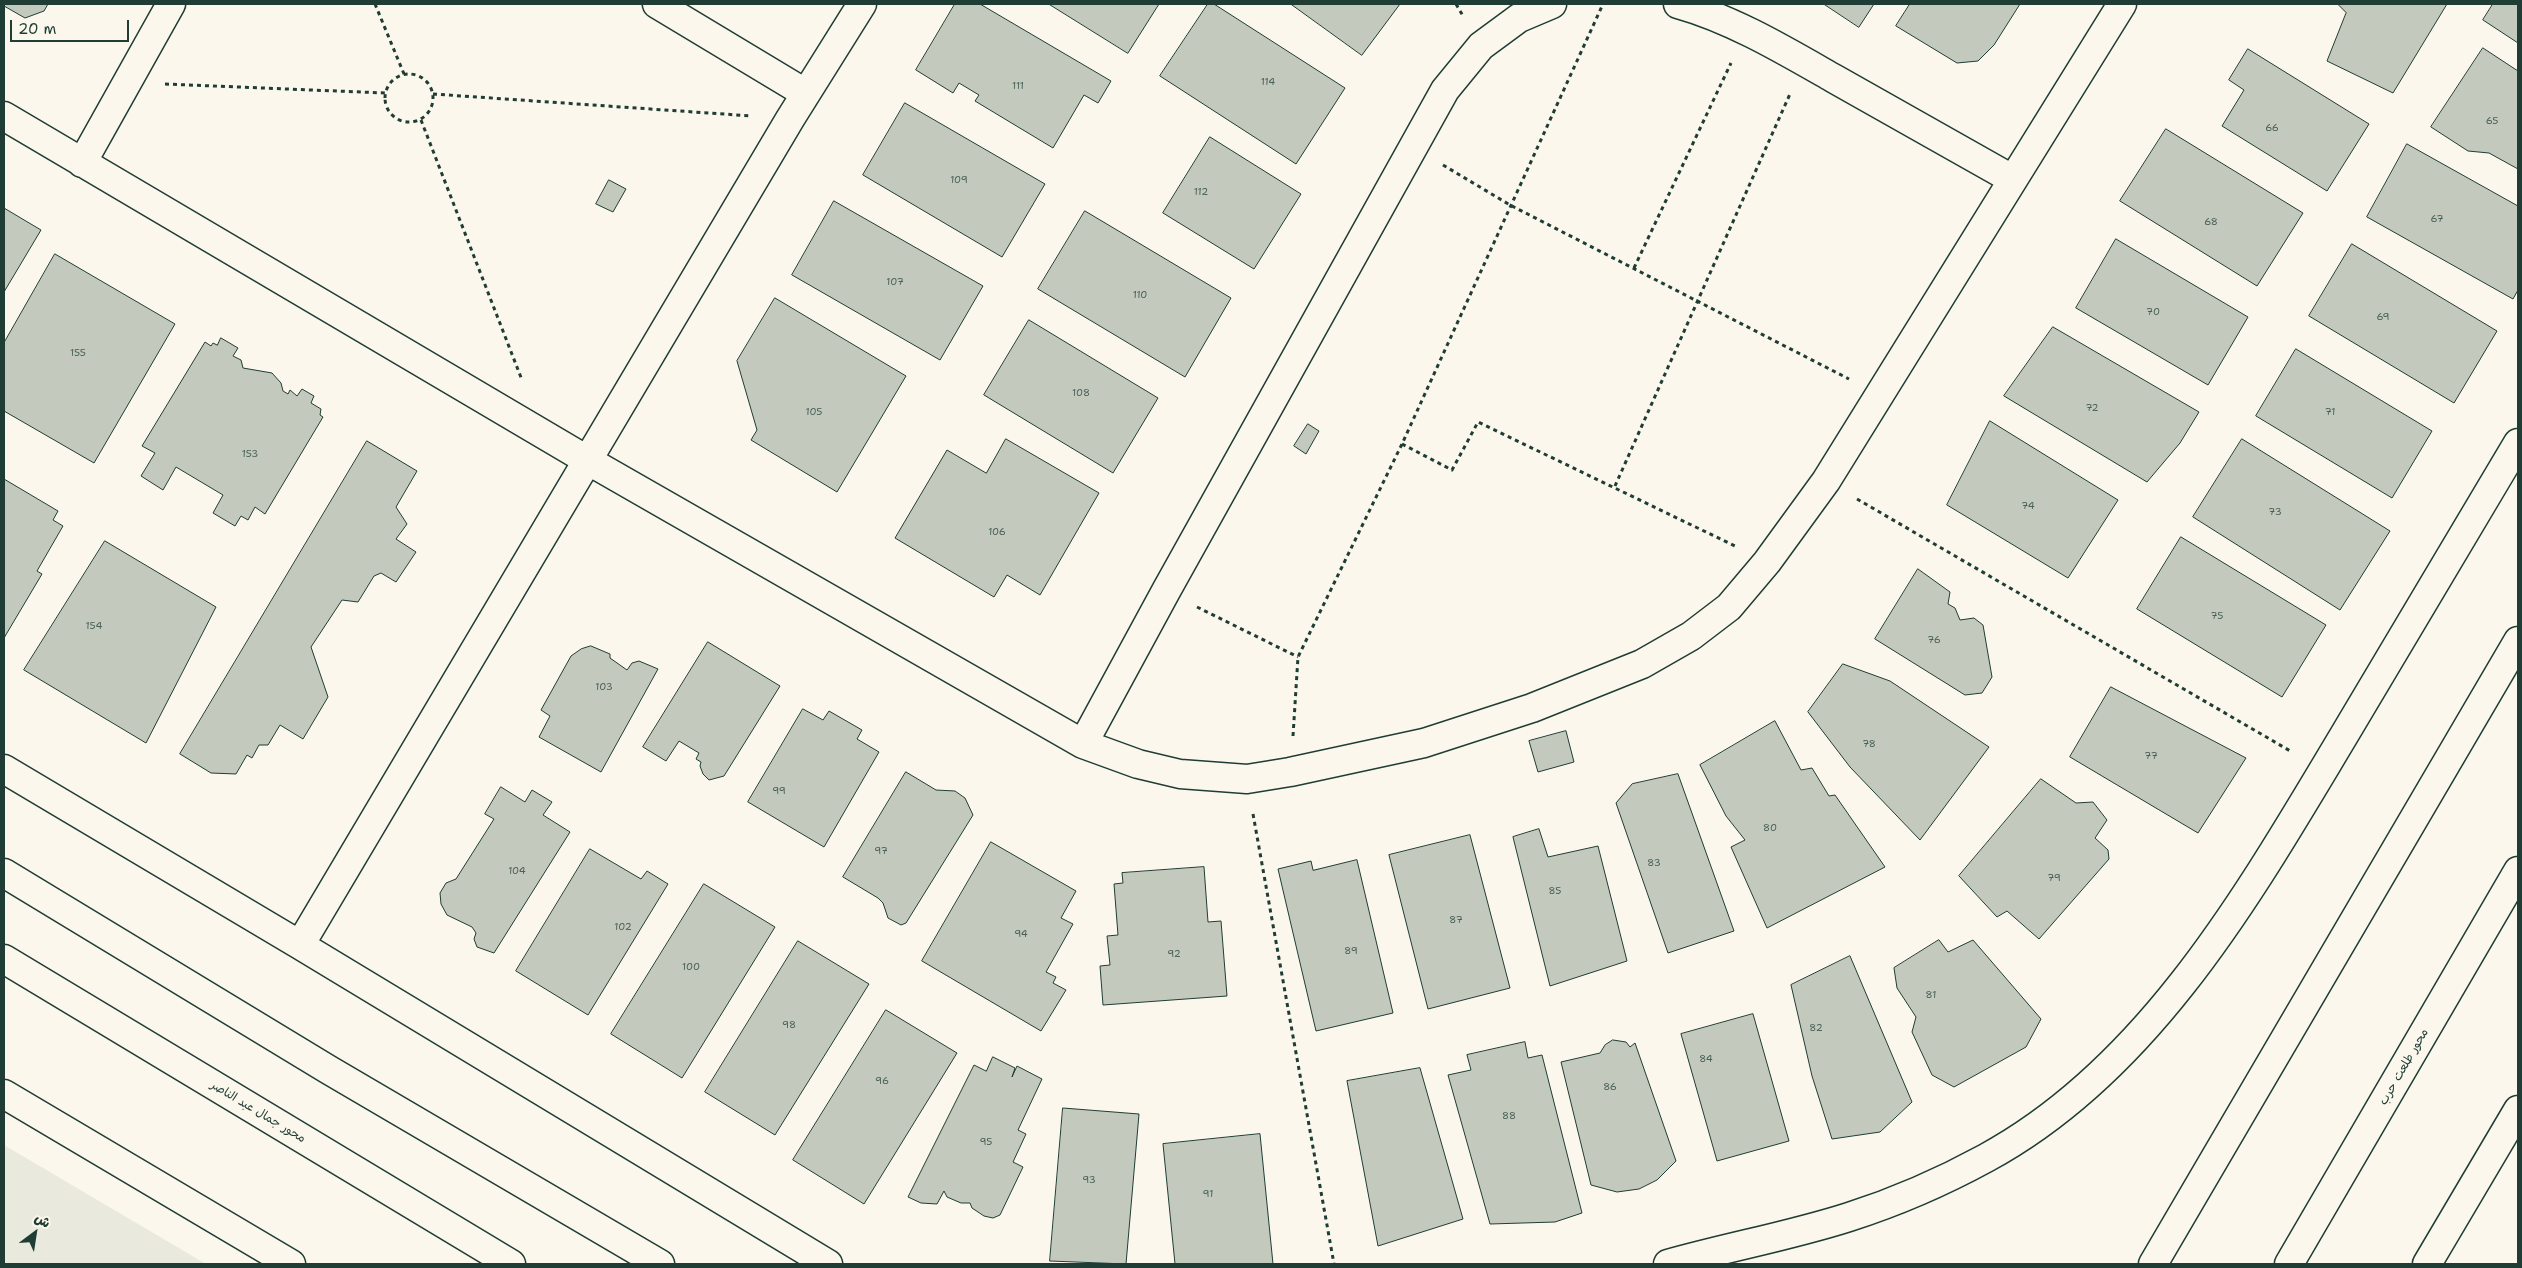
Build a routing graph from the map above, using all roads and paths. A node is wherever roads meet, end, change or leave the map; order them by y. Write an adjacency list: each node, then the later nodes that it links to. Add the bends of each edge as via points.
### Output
1 (171, 4): 12 (street)
2 (375, 4): 11 (path)
3 (657, 4): 15 (street)
4 (862, 4): 15 (street)
5 (1552, 4): 19 (street, via 1519,18 1481,46 1445,90)
6 (1603, 4): 22 (path)
7 (1678, 4): 9 (street)
8 (2122, 4): 21 (street)
9 (1746, 31): 10 (street); 23 (path)
10 (1804, 62): 21 (street); 24 (path)
11 (404, 74): 13 (path, via 389,85); 14 (path, via 418,75 428,82)
12 (127, 83): 13 (path); 20 (street)
13 (385, 93): 18 (path, via 386,106 395,118 407,122)
14 (433, 94): 17 (path); 18 (path, via 431,109)
15 (805, 94): 17 (street)
16 (4, 116): 20 (street)
17 (790, 119): 29 (street)
18 (421, 120): 26 (path)
19 (1413, 147): 22 (path); 33 (street)
20 (82, 163): 26 (street)
21 (2012, 179): 25 (street)
22 (1510, 205): 23 (path); 27 (path)
23 (1634, 268): 24 (path)
24 (1697, 301): 25 (path); 31 (path)
25 (1880, 395): 30 (street)
26 (543, 433): 29 (street)
27 (1402, 444): 31 (path, via 1452,470 1478,422); 35 (path)
28 (2518, 444): 38 (street)
29 (588, 460): 36 (street); 43 (street)
30 (1826, 481): 32 (street); 38 (path)
31 (1615, 486): 32 (path)
32 (1767, 562): 39 (street, via 1729,607 1691,636 1642,664 1532,708 1424,743)
33 (1166, 591): 35 (path); 36 (street)
34 (2518, 641): 53 (street)
35 (1298, 657): 39 (path)
36 (1083, 744): 40 (street, via 1138,764 1180,774)
37 (4, 769): 43 (street)
38 (2323, 770): 52 (street, via 2263,870 2199,963 2130,1044 2064,1108 1987,1158 1910,1195 1848,1218)
39 (1290, 772): 40 (street)
40 (1247, 778): 51 (path)
41 (2518, 870): 54 (street, محور طلعت حرب)
42 (4, 873): 49 (street, via 329,1070)
43 (300, 945): 50 (street)
44 (4, 959): 48 (street, محور جمال عبد الناصر)
45 (4, 1094): 47 (street)
46 (2518, 1110): 55 (street)
47 (291, 1264)
48 (512, 1264)
49 (660, 1264)
50 (828, 1264)
51 (1334, 1264)
52 (1668, 1264)
53 (2153, 1264)
54 (2289, 1264)
55 (2427, 1264)

